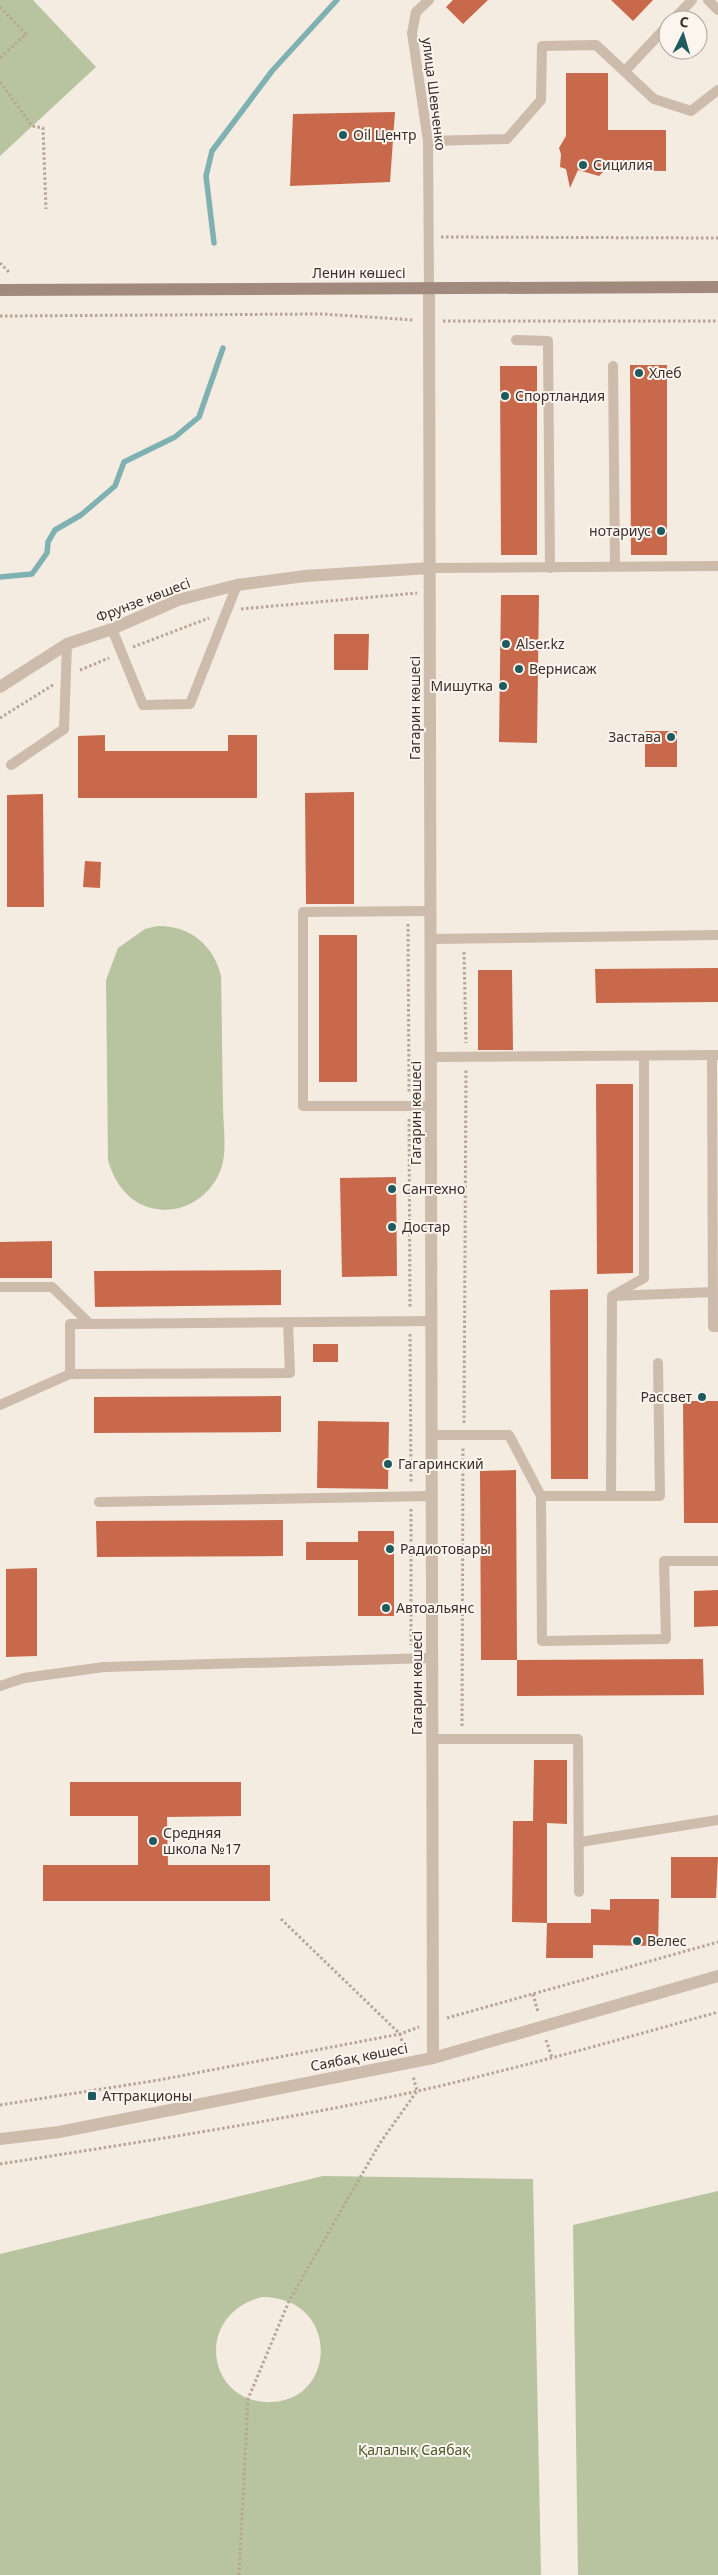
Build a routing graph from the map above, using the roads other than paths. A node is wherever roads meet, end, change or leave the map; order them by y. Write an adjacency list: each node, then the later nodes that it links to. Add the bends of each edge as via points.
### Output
1 (428, 0): 9 (lane, улица Шевченко, via 416,12 412,33)
2 (692, 0): 4 (lane)
3 (708, 0): 5 (lane)
4 (682, 10)
5 (718, 10)
6 (658, 36): 7 (lane)
7 (624, 71): 8 (lane, via 654,99 691,110); 9 (lane, via 596,45 542,46 541,100 507,139)
8 (718, 90)
9 (428, 141): 11 (lane, улица Шевченко)
10 (718, 287): 11 (main road, Ленин көшесі)
11 (429, 288): 12 (main road, Ленин көшесі); 17 (street, Гагарин көшесі)
12 (0, 290)
13 (516, 340): 18 (lane, via 548,341)
14 (613, 366): 15 (lane)
15 (615, 566): 16 (lane); 18 (lane)
16 (718, 566)
17 (430, 568): 18 (lane); 19 (street, Фрунзе көшесі, via 305,576); 24 (street, Гагарин көшесі)
18 (550, 568)
19 (237, 585): 20 (street, Фрунзе көшесі, via 178,600); 20 (lane, via 190,704 143,705)
20 (112, 628): 21 (street, Фрунзе көшесі)
21 (67, 644): 22 (street, Фрунзе көшесі); 23 (lane, via 64,728)
22 (0, 687)
23 (11, 765)
24 (430, 911): 26 (street, Гагарин көшесі); 30 (lane, via 303,912 303,1106)
25 (718, 935): 26 (lane)
26 (430, 939): 29 (street, Гагарин көшесі)
27 (715, 1055): 28 (lane); 32 (lane)
28 (644, 1056): 29 (lane); 33 (lane, via 644,1278)
29 (431, 1057): 30 (street, Гагарин көшесі)
30 (431, 1106): 34 (street, Гагарин көшесі)
31 (0, 1287): 36 (lane, via 52,1287)
32 (713, 1292): 33 (lane); 37 (lane, via 713,1327)
33 (612, 1296): 44 (lane)
34 (431, 1321): 35 (lane); 41 (street, Гагарин көшесі)
35 (288, 1322): 36 (lane); 39 (lane, via 290,1373)
36 (90, 1324): 39 (lane, via 70,1324)
37 (718, 1327)
38 (658, 1363): 44 (lane, via 660,1496)
39 (70, 1374): 40 (lane)
40 (0, 1405)
41 (432, 1435): 42 (street, Гагарин көшесі); 43 (lane, via 509,1435)
42 (432, 1496): 45 (lane); 47 (street, Гагарин көшесі)
43 (541, 1496): 44 (lane); 46 (lane, via 542,1641 666,1639 664,1561)
44 (611, 1496)
45 (99, 1502)
46 (718, 1561)
47 (432, 1658): 48 (lane, via 104,1667 24,1678); 49 (street, Гагарин көшесі)
48 (0, 1686)
49 (432, 1739): 51 (lane, via 578,1740); 54 (street, Гагарин көшесі)
50 (718, 1820): 51 (lane)
51 (580, 1842): 52 (lane)
52 (579, 1892)
53 (718, 1976): 54 (street, Саябақ көшесі)
54 (433, 2058): 55 (street, Саябақ көшесі, via 59,2132)
55 (0, 2139)

